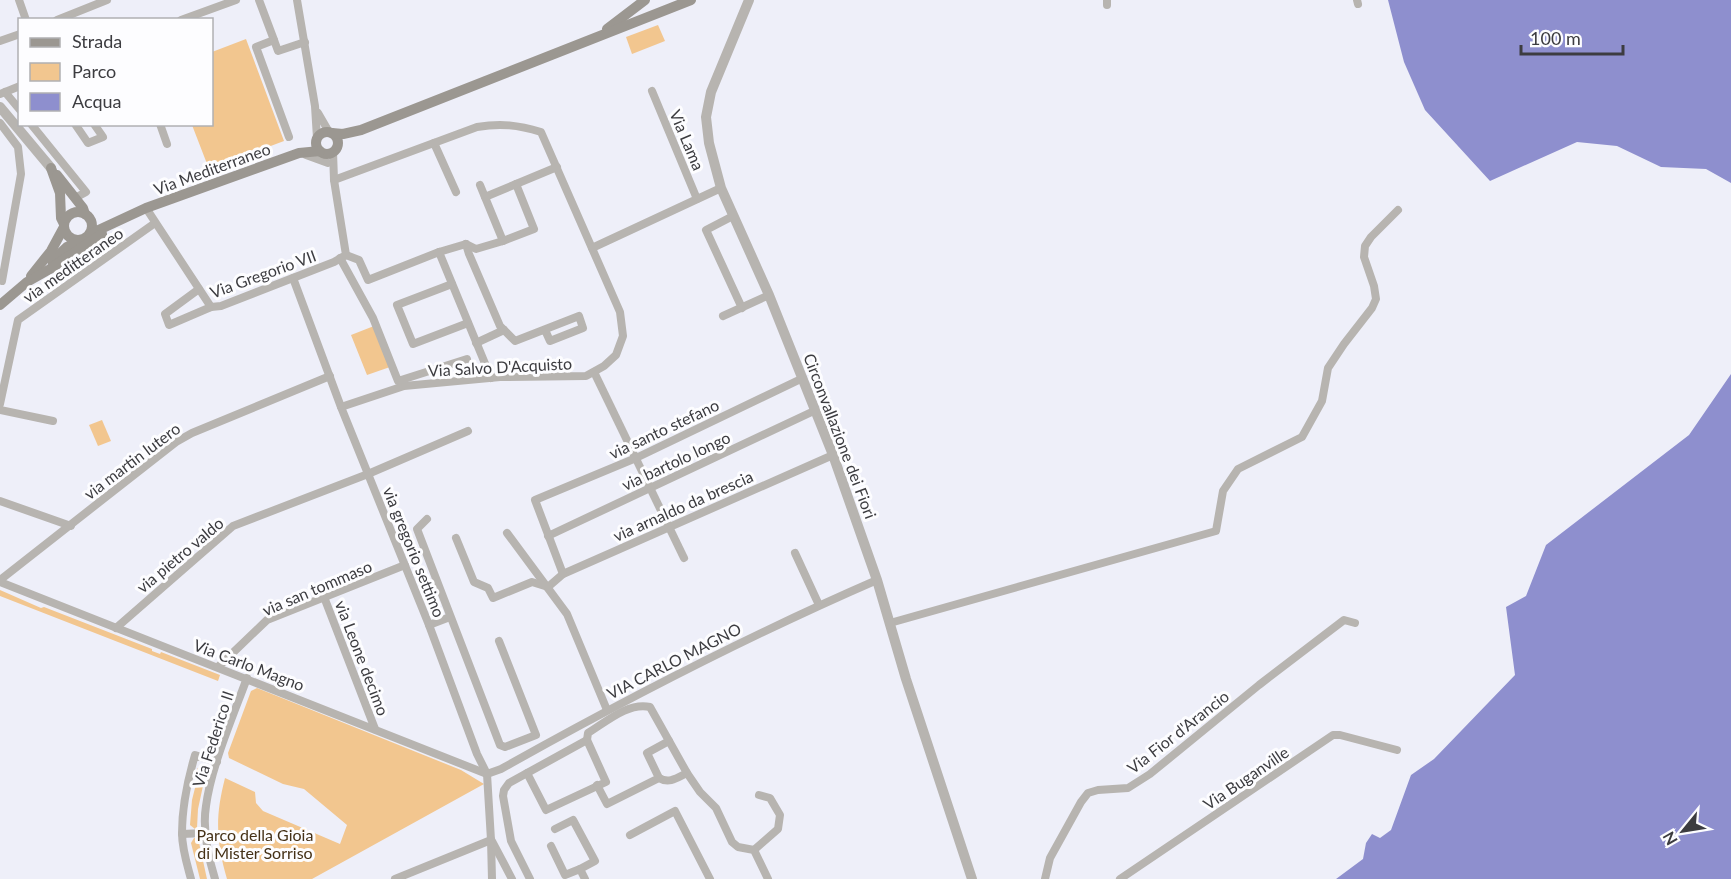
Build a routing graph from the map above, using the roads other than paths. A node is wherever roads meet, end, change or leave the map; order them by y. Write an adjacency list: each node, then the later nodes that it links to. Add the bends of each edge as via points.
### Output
1 (19, 0): 10 (street)
2 (107, 0): 11 (street)
3 (236, 0): 12 (street)
4 (259, 0): 15 (street)
5 (297, 0): 17 (street)
6 (645, 0): 14 (main road)
7 (691, 0): 8 (main road)
8 (669, 3): 14 (main road)
9 (745, 3): 42 (street, Circonvallazione dei Fiori, via 711,92 706,117)
10 (25, 18)
11 (62, 18)
12 (186, 18)
13 (18, 35): 16 (street)
14 (597, 37): 31 (main road)
15 (273, 40): 17 (street, via 278,51); 33 (street, via 256,47)
16 (0, 41)
17 (305, 42): 22 (street)
18 (18, 87): 20 (street)
19 (652, 91): 46 (street, Via Lama)
20 (2, 93): 23 (street)
21 (0, 106): 25 (street)
22 (315, 106): 32 (street); 36 (street)
23 (18, 108)
24 (0, 123): 61 (street, via 18,147 21,174)
25 (18, 123)
26 (33, 126): 45 (street, via 86,192)
27 (76, 126): 28 (street, via 88,143 103,137)
28 (95, 126)
29 (161, 126): 35 (street)
30 (23, 128): 38 (street)
31 (361, 130): 32 (main road); 36 (main road)
32 (330, 132): 36 (main road, via 321,134); 36 (main road, via 338,139)
33 (289, 137)
34 (434, 143): 37 (street, Via Salvo D'Acquisto, via 477,127 516,125 541,132); 39 (street, Via Salvo D'Acquisto); 43 (street)
35 (167, 144)
36 (325, 149): 39 (street); 47 (main road, Via Mediterraneo, via 299,153)
37 (557, 167): 40 (street); 57 (street, Via Salvo D'Acquisto)
38 (51, 168): 45 (main road); 53 (main road, via 60,193)
39 (334, 180): 59 (street)
40 (516, 184): 44 (street); 55 (street, via 534,229)
41 (480, 185): 44 (street)
42 (721, 188): 46 (street); 51 (street, Circonvallazione dei Fiori)
43 (456, 192)
44 (485, 197): 55 (street)
45 (75, 198): 50 (main road)
46 (697, 199): 57 (street)
47 (146, 208): 49 (main road, Via Mediterraneo); 52 (street)
48 (1398, 210): 106 (street, via 1365,246 1364,257 1376,299 1329,368 1322,401 1302,437 1239,469 1223,490 1216,531)
49 (135, 213): 50 (main road, Via Mediterraneo, via 106,220); 54 (main road, Via Mediterraneo); 62 (main road, Via Mediterraneo)
50 (87, 215): 53 (main road, via 72,213); 54 (main road, via 92,225)
51 (734, 216): 65 (street, Circonvallazione dei Fiori); 68 (street, via 706,230)
52 (155, 223): 64 (street); 79 (street, via meditteraneo, via 18,320)
53 (64, 225): 54 (main road, via 68,236 76,240); 62 (main road, via 45,261)
54 (86, 237): 62 (main road, Via Mediterraneo, via 67,247)
55 (503, 241): 56 (street, via 476,249)
56 (466, 244): 58 (street); 71 (street)
57 (592, 248): 75 (street, Via Salvo D'Acquisto, via 620,312 623,336 616,355)
58 (439, 252): 59 (street, via 368,280 359,260); 63 (street)
59 (343, 256): 60 (street, Via Gregorio VII); 74 (street, via 398,381)
60 (293, 278): 67 (street, Via Gregorio VII); 76 (street, via gregorio settimo)
61 (2, 281)
62 (27, 282): 66 (main road, Via Mediterraneo)
63 (452, 284): 70 (street); 70 (street, via 397,305 409,335 413,344)
64 (199, 289): 67 (street); 67 (street, Via Gregorio VII, via 165,314 169,325)
65 (769, 295): 68 (street); 78 (street, Circonvallazione dei Fiori)
66 (0, 305)
67 (211, 307)
68 (742, 308): 69 (street)
69 (723, 316)
70 (468, 323): 73 (street)
71 (504, 330): 72 (street, via 515,341); 73 (street)
72 (545, 330): 72 (street, via 579,316 584,327 550,341)
73 (476, 343): 77 (street)
74 (467, 359)
75 (594, 372): 77 (street, Via Salvo D'Acquisto, via 586,376); 86 (street)
76 (330, 376): 80 (street, via gregorio settimo); 91 (street, via martin lutero, via 176,442)
77 (490, 378): 80 (street, Via Salvo D'Acquisto, via 404,386)
78 (802, 378): 82 (street, Circonvallazione dei Fiori); 86 (street, via santo stefano)
79 (0, 404)
80 (341, 407): 87 (street, via gregorio settimo)
81 (0, 410): 83 (street)
82 (816, 410): 85 (street, Circonvallazione dei Fiori); 88 (street, via bartolo longo)
83 (53, 421)
84 (468, 431): 87 (street, via pietro valdo)
85 (833, 455): 92 (street, via arnaldo da brescia); 100 (street, Circonvallazione dei Fiori)
86 (636, 458): 88 (street); 94 (street, via santo stefano, via 535,500)
87 (368, 474): 98 (street, via gregorio settimo); 109 (street, via pietro valdo, via 233,526)
88 (652, 489): 92 (street); 94 (street, via bartolo longo)
89 (0, 501): 91 (street)
90 (427, 519): 105 (street, via 417,529)
91 (70, 526): 101 (street, via martin lutero)
92 (670, 526): 97 (street); 99 (street, via arnaldo da brescia)
93 (507, 533): 102 (street)
94 (548, 536): 99 (street)
95 (456, 538): 102 (street, via 474,582 488,588 493,598 532,582)
96 (795, 553): 104 (street)
97 (684, 558)
98 (405, 565): 103 (street, via san tommaso); 108 (street, via gregorio settimo)
99 (563, 574): 102 (street, via arnaldo da brescia)
100 (877, 579): 104 (street, VIA CARLO MAGNO); 106 (street, Circonvallazione dei Fiori)
101 (0, 581): 109 (street, Via Carlo Magno)
102 (548, 586): 114 (street, via 567,614)
103 (324, 597): 111 (street, via san tommaso, via 267,620); 115 (street, via Leone decimo)
104 (819, 604): 113 (street, VIA CARLO MAGNO, via 723,650)
105 (450, 617): 108 (street); 116 (street, via 500,745 505,747)
106 (890, 623): 147 (street, Circonvallazione dei Fiori)
107 (1355, 623): 148 (street, Via Fior d'Arancio, via 1344,620 1150,774 1128,788 1088,794 1054,850)
108 (429, 625): 126 (street, via gregorio settimo)
109 (116, 628): 111 (street, Via Carlo Magno)
110 (499, 641): 116 (street)
111 (218, 667): 112 (street, Via Carlo Magno)
112 (247, 678): 115 (street, Via Carlo Magno); 122 (street, Via Federico II)
113 (623, 706): 114 (street, VIA CARLO MAGNO); 117 (street, via 588,733); 118 (street, via 650,707)
114 (607, 710): 119 (street, VIA CARLO MAGNO)
115 (375, 729): 126 (street, Via Carlo Magno)
116 (536, 735): 119 (street)
117 (587, 740): 123 (street); 128 (street, via 606,782)
118 (669, 741): 125 (street); 127 (street, via 646,753)
119 (541, 747): 121 (street, VIA CARLO MAGNO)
120 (1397, 750): 149 (street, Via Buganville, via 1333,735)
121 (529, 754): 123 (street); 126 (street, VIA CARLO MAGNO)
122 (218, 762): 131 (street, Via Federico II, via 205,808); 132 (street, via 195,755)
123 (536, 768): 124 (street)
124 (527, 773): 128 (street, via 546,810); 143 (street, via 509,783 503,796 511,841)
125 (687, 773): 127 (street, via 671,781); 136 (street, via 716,808 732,842)
126 (487, 774): 134 (street, via gregorio settimo)
127 (659, 778): 128 (street, via 607,804)
128 (597, 785)
129 (759, 795): 136 (street, via 770,798 780,815 778,829)
130 (555, 829): 137 (street, via 573,820 595,861)
131 (205, 833): 132 (street); 139 (street, Via Federico II)
132 (182, 834): 138 (street)
133 (630, 835): 145 (street, via 675,811)
134 (491, 840): 140 (street); 141 (street, via gregorio settimo); 142 (street)
135 (551, 846): 137 (street, via 565,875)
136 (754, 850): 146 (street)
137 (580, 869): 144 (street)
138 (191, 879)
139 (215, 879)
140 (395, 879)
141 (492, 879)
142 (512, 879)
143 (530, 879)
144 (585, 879)
145 (710, 879)
146 (768, 879)
147 (972, 879)
148 (1045, 879)
149 (1120, 879)

